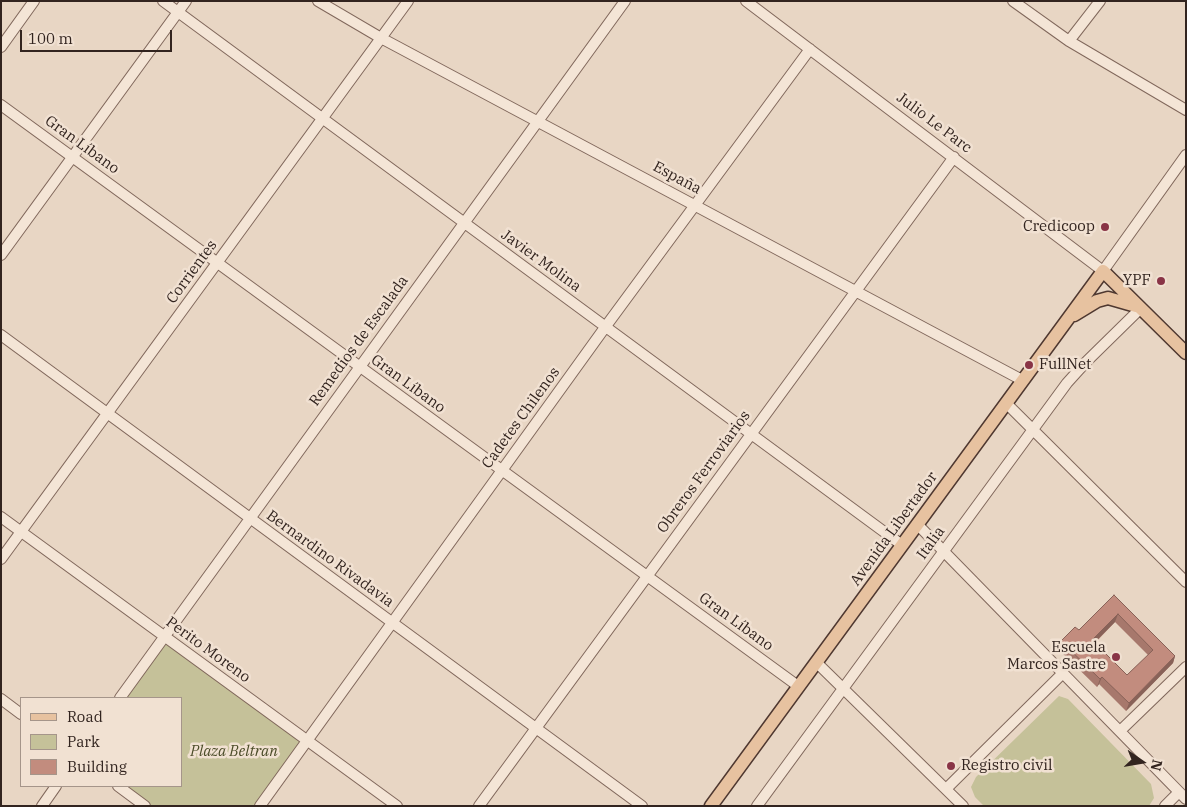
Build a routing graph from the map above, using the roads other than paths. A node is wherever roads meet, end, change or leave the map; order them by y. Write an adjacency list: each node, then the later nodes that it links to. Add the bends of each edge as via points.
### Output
1 (34, 1): 13 (street)
2 (163, 1): 10 (street, Javier Molina)
3 (186, 1): 10 (street)
4 (318, 1): 11 (street, España)
5 (408, 1): 11 (street, Corrientes)
6 (625, 1): 18 (street, Remedios de Escalada)
7 (746, 1): 14 (street, Julio Le Parc)
8 (1013, 1): 12 (street)
9 (1100, 1): 12 (street)
10 (178, 12): 17 (street, Javier Molina); 20 (street)
11 (381, 38): 17 (street, Corrientes); 18 (street, España)
12 (1069, 41): 16 (street)
13 (1, 47)
14 (810, 49): 21 (street, Julio Le Parc); 22 (street, Cadetes Chilenos)
15 (1, 105): 20 (street, Gran Líbano)
16 (1186, 110)
17 (322, 119): 23 (street, Javier Molina); 25 (street, Corrientes)
18 (538, 121): 22 (street, España); 23 (street, Remedios de Escalada)
19 (1186, 155): 26 (street)
20 (73, 157): 24 (street); 25 (street, Gran Líbano)
21 (954, 157): 26 (street, Julio Le Parc); 27 (street, Obreros Ferroviarios)
22 (695, 205): 27 (street, España); 30 (street, Cadetes Chilenos)
23 (463, 223): 30 (street, Javier Molina); 33 (street, Remedios de Escalada)
24 (1, 255)
25 (217, 263): 33 (street, Gran Líbano); 36 (street, Corrientes)
26 (1103, 271): 28 (main road); 29 (main road, Avenida Libertador)
27 (855, 291): 34 (street, España); 38 (street, Obreros Ferroviarios)
28 (1141, 308): 29 (main road, via 1108,298 1097,301); 32 (main road); 37 (street, Italia, via 1076,372)
29 (1066, 321): 34 (main road, Avenida Libertador)
30 (606, 326): 38 (street, Javier Molina); 39 (street, Cadetes Chilenos)
31 (1, 335): 36 (street, Bernardino Rivadavia)
32 (1186, 353)
33 (358, 367): 39 (street, Gran Líbano); 41 (street, Remedios de Escalada)
34 (1022, 380): 35 (main road, Avenida Libertador)
35 (1006, 403): 37 (street); 42 (main road, Avenida Libertador)
36 (108, 413): 41 (street, Bernardino Rivadavia); 43 (street, Corrientes)
37 (1033, 429): 45 (street, Italia); 48 (street)
38 (751, 433): 44 (street, Javier Molina); 47 (street, Obreros Ferroviarios)
39 (502, 470): 47 (street, Gran Líbano); 49 (street, Cadetes Chilenos)
40 (1, 517): 43 (street, Perito Moreno)
41 (250, 518): 49 (street, Bernardino Rivadavia); 50 (street, Remedios de Escalada)
42 (917, 524): 44 (main road, Avenida Libertador); 45 (street)
43 (21, 532): 46 (street, Corrientes); 50 (street, Perito Moreno)
44 (902, 544): 51 (main road, Avenida Libertador)
45 (944, 551): 53 (street); 55 (street, Italia)
46 (1, 560)
47 (647, 576): 54 (street, Gran Líbano); 59 (street, Obreros Ferroviarios)
48 (1186, 582)
49 (391, 622): 59 (street, Bernardino Rivadavia); 61 (street, Cadetes Chilenos)
50 (164, 637): 56 (street, Remedios de Escalada); 61 (street, Perito Moreno)
51 (816, 662): 54 (main road, Avenida Libertador); 55 (street)
52 (1186, 667): 60 (street)
53 (1063, 673): 60 (street); 64 (street)
54 (798, 686): 66 (main road, Avenida Libertador)
55 (843, 688): 64 (street); 73 (street, Italia)
56 (121, 697)
57 (1, 699): 58 (street)
58 (20, 713)
59 (536, 727): 71 (street, Obreros Ferroviarios); 72 (street, Bernardino Rivadavia)
60 (1120, 732): 65 (street)
61 (307, 739): 69 (street, Cadetes Chilenos); 70 (street, Perito Moreno)
62 (55, 787): 67 (street)
63 (119, 787): 68 (street)
64 (946, 789): 74 (street)
65 (1182, 795): 75 (street)
66 (715, 804)
67 (42, 806)
68 (145, 806)
69 (260, 806)
70 (397, 806)
71 (479, 806)
72 (642, 806)
73 (757, 806)
74 (963, 806)
75 (1165, 806)

